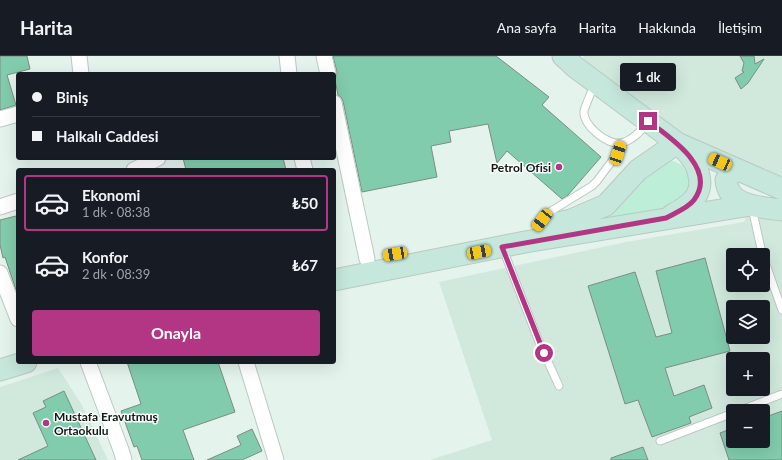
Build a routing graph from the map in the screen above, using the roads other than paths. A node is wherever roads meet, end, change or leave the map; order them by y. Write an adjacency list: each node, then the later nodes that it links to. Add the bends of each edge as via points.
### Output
1 (79, 56): 5 (street)
2 (286, 56): 6 (street)
3 (324, 56): 7 (street)
4 (573, 60): 8 (main road)
5 (81, 72)
6 (289, 72)
7 (328, 72)
8 (595, 82): 12 (main road); 14 (lane, via 584,111 587,124 607,141)
9 (336, 112): 26 (street)
10 (16, 115): 11 (street)
11 (0, 120)
12 (648, 121): 13 (main road); 14 (lane, via 639,133)
13 (677, 142): 17 (main road); 23 (main road, via 693,159 698,169 700,190 684,209); 24 (main road, via 638,170 606,205 571,220)
14 (621, 144): 24 (lane, via 618,153 597,181 548,213)
15 (148, 161): 16 (street)
16 (137, 168)
17 (738, 170): 18 (main road); 20 (main road, via 730,174 726,180 726,188 738,200)
18 (782, 189)
19 (16, 202): 21 (street)
20 (751, 206): 22 (main road); 23 (main road); 30 (lane, via 762,253)
21 (0, 207)
22 (782, 210)
23 (666, 218): 25 (main road)
24 (536, 228): 26 (main road)
25 (502, 247): 29 (main road); 38 (lane)
26 (367, 259): 27 (main road)
27 (336, 266)
28 (0, 273): 31 (street)
29 (336, 280)
30 (782, 310)
31 (16, 314)
32 (16, 350): 33 (main road)
33 (0, 355)
34 (20, 364): 37 (main road)
35 (89, 364): 43 (street)
36 (247, 364): 44 (street)
37 (0, 370)
38 (559, 386)
39 (782, 394): 40 (lane)
40 (756, 404)
41 (726, 416): 42 (lane)
42 (660, 441)
43 (124, 460)
44 (276, 460)

